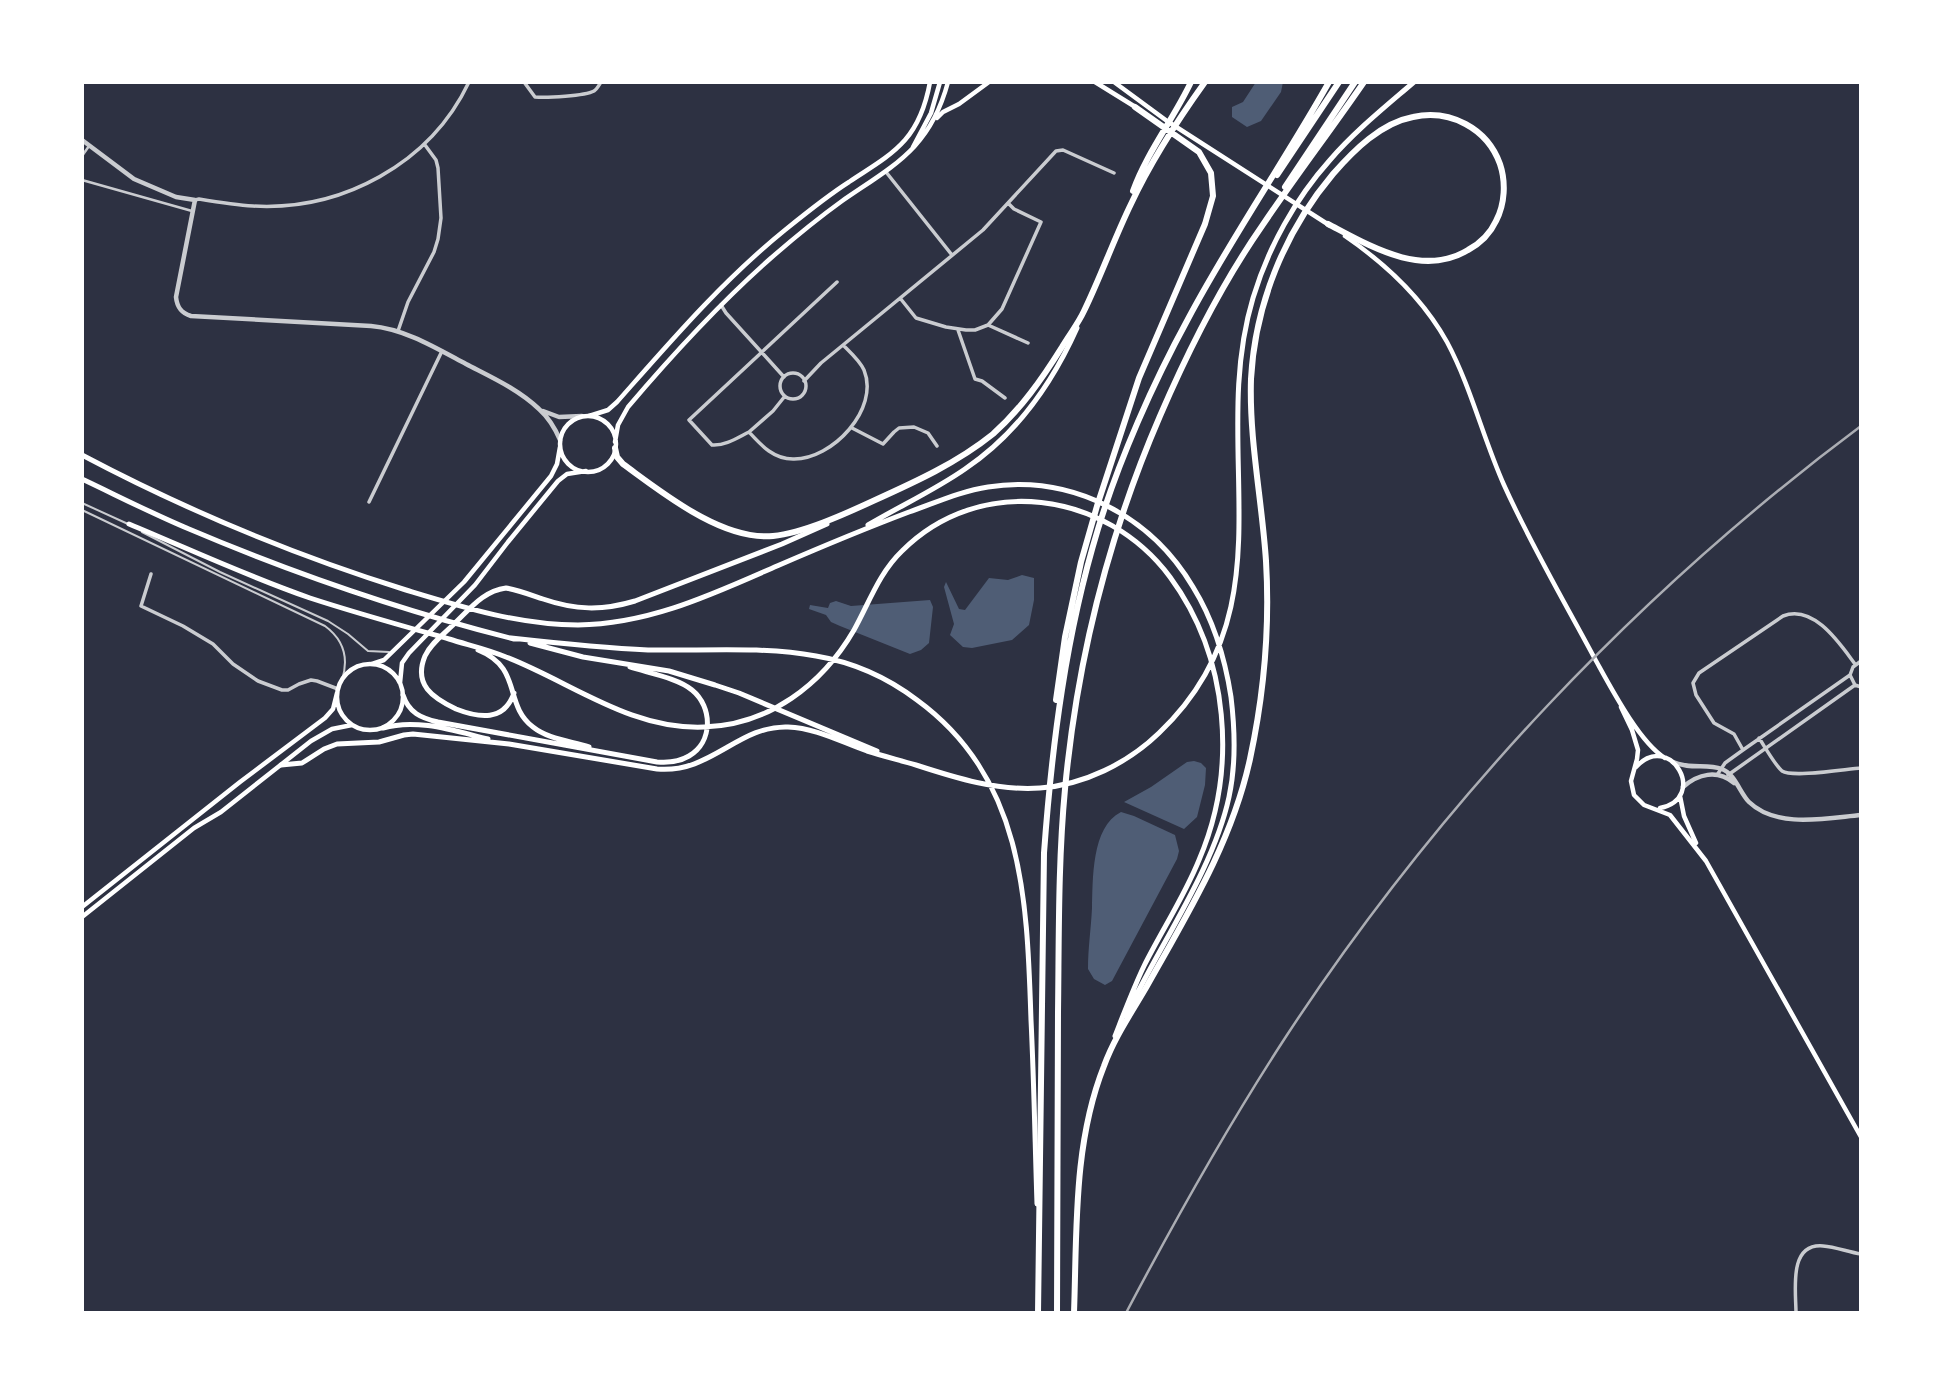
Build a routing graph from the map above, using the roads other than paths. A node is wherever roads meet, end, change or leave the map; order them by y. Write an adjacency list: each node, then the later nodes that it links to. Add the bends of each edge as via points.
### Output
1 (469, 82): 21 (street)
2 (524, 82): 3 (street, via 535,97 584,94)
3 (601, 82)
4 (930, 82): 52 (main road, via 919,119 896,149 770,242 701,307 617,402)
5 (940, 82): 24 (main road, via 925,125)
6 (948, 82): 19 (main road)
7 (989, 82): 19 (main road)
8 (1095, 82): 17 (main road)
9 (1114, 82): 18 (main road)
10 (1191, 82): 31 (highway, via 1143,168)
11 (1205, 82): 31 (highway, via 1162,146)
12 (1329, 82): 34 (highway)
13 (1339, 82): 34 (highway)
14 (1355, 82): 33 (highway)
15 (1364, 82): 33 (highway)
16 (1414, 82): 95 (highway, via 1317,176 1280,233 1258,284 1239,368 1240,534 1234,598 1218,652 1186,704 1132,755 1062,785 997,786)
17 (1135, 107): 18 (highway)
18 (1150, 113): 32 (main road); 86 (highway, via 1202,155 1210,169 1210,210 1147,357 1097,506 1065,637)
19 (932, 124): 24 (main road)
20 (82, 140): 22 (street)
21 (425, 145): 28 (street, via 376,180 333,197 254,206); 42 (street, via 439,168 440,231)
22 (89, 146): 23 (street); 28 (street, via 134,178 176,197)
23 (82, 156)
24 (901, 161): 25 (main road)
25 (886, 172): 35 (street); 38 (main road, via 807,228)
26 (1114, 173): 29 (street, via 1059,150)
27 (82, 180): 30 (street)
28 (195, 200): 30 (street)
29 (1009, 204): 35 (street); 40 (street, via 1041,222 1002,309)
30 (192, 211): 42 (street, via 176,296 185,314)
31 (1122, 222): 39 (highway)
32 (1328, 224): 84 (main road, via 1394,275 1437,327 1455,359 1519,518); 110 (highway, via 1401,257 1436,261 1458,256 1483,240 1496,222 1503,195 1500,164 1480,134 1461,121 1426,115 1391,124 1359,147 1321,188 1275,270 1262,309 1251,379 1267,623 1261,698 1248,765 1209,875)
33 (1260, 228): 115 (highway, via 1208,317 1148,444 1112,546 1083,669 1065,783 1061,864)
34 (1230, 246): 86 (highway, via 1168,356 1105,508 1080,602)
35 (951, 255): 37 (street)
36 (837, 282): 46 (street)
37 (901, 299): 41 (street, via 916,318); 44 (street)
38 (721, 304): 46 (street); 57 (main road, via 628,407 618,425)
39 (1083, 314): 65 (highway, via 1040,381 994,432 942,467); 68 (highway, via 1052,378 1000,442 964,470)
40 (988, 325): 41 (street); 43 (street)
41 (958, 330): 50 (street, via 975,379)
42 (398, 331): 45 (street)
43 (1028, 343)
44 (843, 345): 48 (street); 54 (street, via 863,369 866,381 863,404)
45 (442, 351): 51 (street, via 518,392); 63 (street)
46 (762, 352): 47 (street); 55 (street, via 689,419 712,445)
47 (783, 377): 48 (street, via 795,373); 49 (street, via 780,385)
48 (804, 381): 49 (street, via 800,396)
49 (785, 396): 55 (street)
50 (1005, 398)
51 (539, 409): 53 (street, via 559,417); 56 (street)
52 (589, 415): 53 (main road); 57 (main road, via 608,425)
53 (582, 416): 56 (main road, via 567,425)
54 (852, 428): 55 (street, via 814,456 793,459 768,451); 58 (street, via 883,444 900,428 914,427 928,433)
55 (749, 432)
56 (560, 440): 59 (main road)
57 (615, 445): 61 (main road, via 606,464); 65 (highway, via 623,464 668,496 744,534 787,534)
58 (937, 446)
59 (560, 447): 61 (main road, via 570,465); 72 (main road, via 551,476 464,582)
60 (82, 455): 68 (highway, via 165,496 343,570 448,603 548,623 579,625 642,618 688,604)
61 (586, 471): 79 (main road, via 567,474 558,481 475,585 402,663)
62 (82, 479): 70 (highway, via 186,528 316,579)
63 (369, 502)
64 (82, 503): 67 (lane)
65 (858, 508): 83 (highway, via 782,544 614,607 574,607 506,588 492,591 435,642 425,658 425,687 433,697 472,715 501,711)
66 (82, 510): 78 (lane, via 325,626 344,652)
67 (129, 524): 71 (highway, via 308,597); 72 (lane, via 328,621 368,651)
68 (853, 533): 110 (highway, via 985,487 1035,485 1076,493 1116,509 1161,544 1191,583 1216,633 1233,711 1233,769 1225,813 1193,889)
69 (151, 573): 82 (street, via 141,606 214,644 258,681 288,690 310,680)
70 (511, 638): 74 (highway); 113 (highway, via 615,648 818,656 895,685 930,709 960,739 983,770 1001,807 1022,886 1030,993)
71 (454, 641): 83 (highway, via 499,663); 110 (highway, via 509,658 643,719 689,727 721,726 758,716 818,678 853,632 890,563 929,528 957,514 1014,501 1072,508 1109,523 1165,570 1198,624 1217,683 1220,771 1201,857 1143,968)
72 (394, 651): 75 (main road)
73 (1861, 661): 76 (street)
74 (617, 663): 93 (highway, via 687,686 701,699 708,727 694,753 680,760 657,762); 95 (highway, via 669,671 739,693)
75 (372, 664): 78 (main road, via 354,668); 79 (main road, via 388,669)
76 (1855, 664): 77 (street); 92 (street, via 1827,628 1789,613 1699,673 1693,683 1696,695 1714,723 1734,734)
77 (1850, 675): 80 (street); 89 (street)
78 (342, 680): 82 (main road)
79 (400, 682): 85 (main road)
80 (1855, 685): 81 (street); 91 (street)
81 (1861, 687)
82 (338, 691): 87 (main road, via 340,711); 108 (main road, via 325,718)
83 (514, 693): 93 (highway, via 521,712 540,731)
84 (1615, 694): 94 (main road, via 1649,745); 100 (main road, via 1637,746)
85 (403, 695): 88 (main road, via 397,717); 93 (highway, via 412,711 429,719)
86 (1057, 720): 113 (highway, via 1043,892)
87 (352, 725): 88 (main road); 97 (main road, via 322,734)
88 (383, 728): 90 (highway, via 415,724)
89 (1759, 738): 91 (street); 92 (street)
90 (509, 744): 95 (highway, via 676,770 755,733 788,727); 97 (highway, via 404,735 379,743 338,744 302,763)
91 (1765, 747): 99 (street, via 1780,769 1790,773); 102 (street)
92 (1743, 750): 98 (street)
93 (612, 754)
94 (1665, 758): 96 (main road); 100 (main road, via 1648,758)
95 (902, 761)
96 (1673, 762): 98 (street); 103 (main road, via 1682,774)
97 (281, 765): 109 (main road)
98 (1720, 768): 101 (street); 102 (street)
99 (1861, 768)
100 (1634, 771): 105 (main road, via 1634,795)
101 (1717, 775): 102 (street); 103 (street, via 1697,777)
102 (1727, 775): 106 (street, via 1753,806 1765,812 1808,819)
103 (1683, 787): 104 (main road)
104 (1679, 796): 105 (main road, via 1667,806); 107 (main road)
105 (1654, 808): 107 (main road, via 1670,815)
106 (1861, 815)
107 (1699, 850): 111 (main road)
108 (82, 907)
109 (82, 917)
110 (1109, 1053): 116 (highway, via 1082,1153)
111 (1861, 1137)
112 (1861, 1254): 117 (street, via 1821,1246 1805,1252 1797,1265)
113 (1038, 1270): 114 (highway)
114 (1038, 1313)
115 (1057, 1313)
116 (1074, 1313)
117 (1796, 1313)

